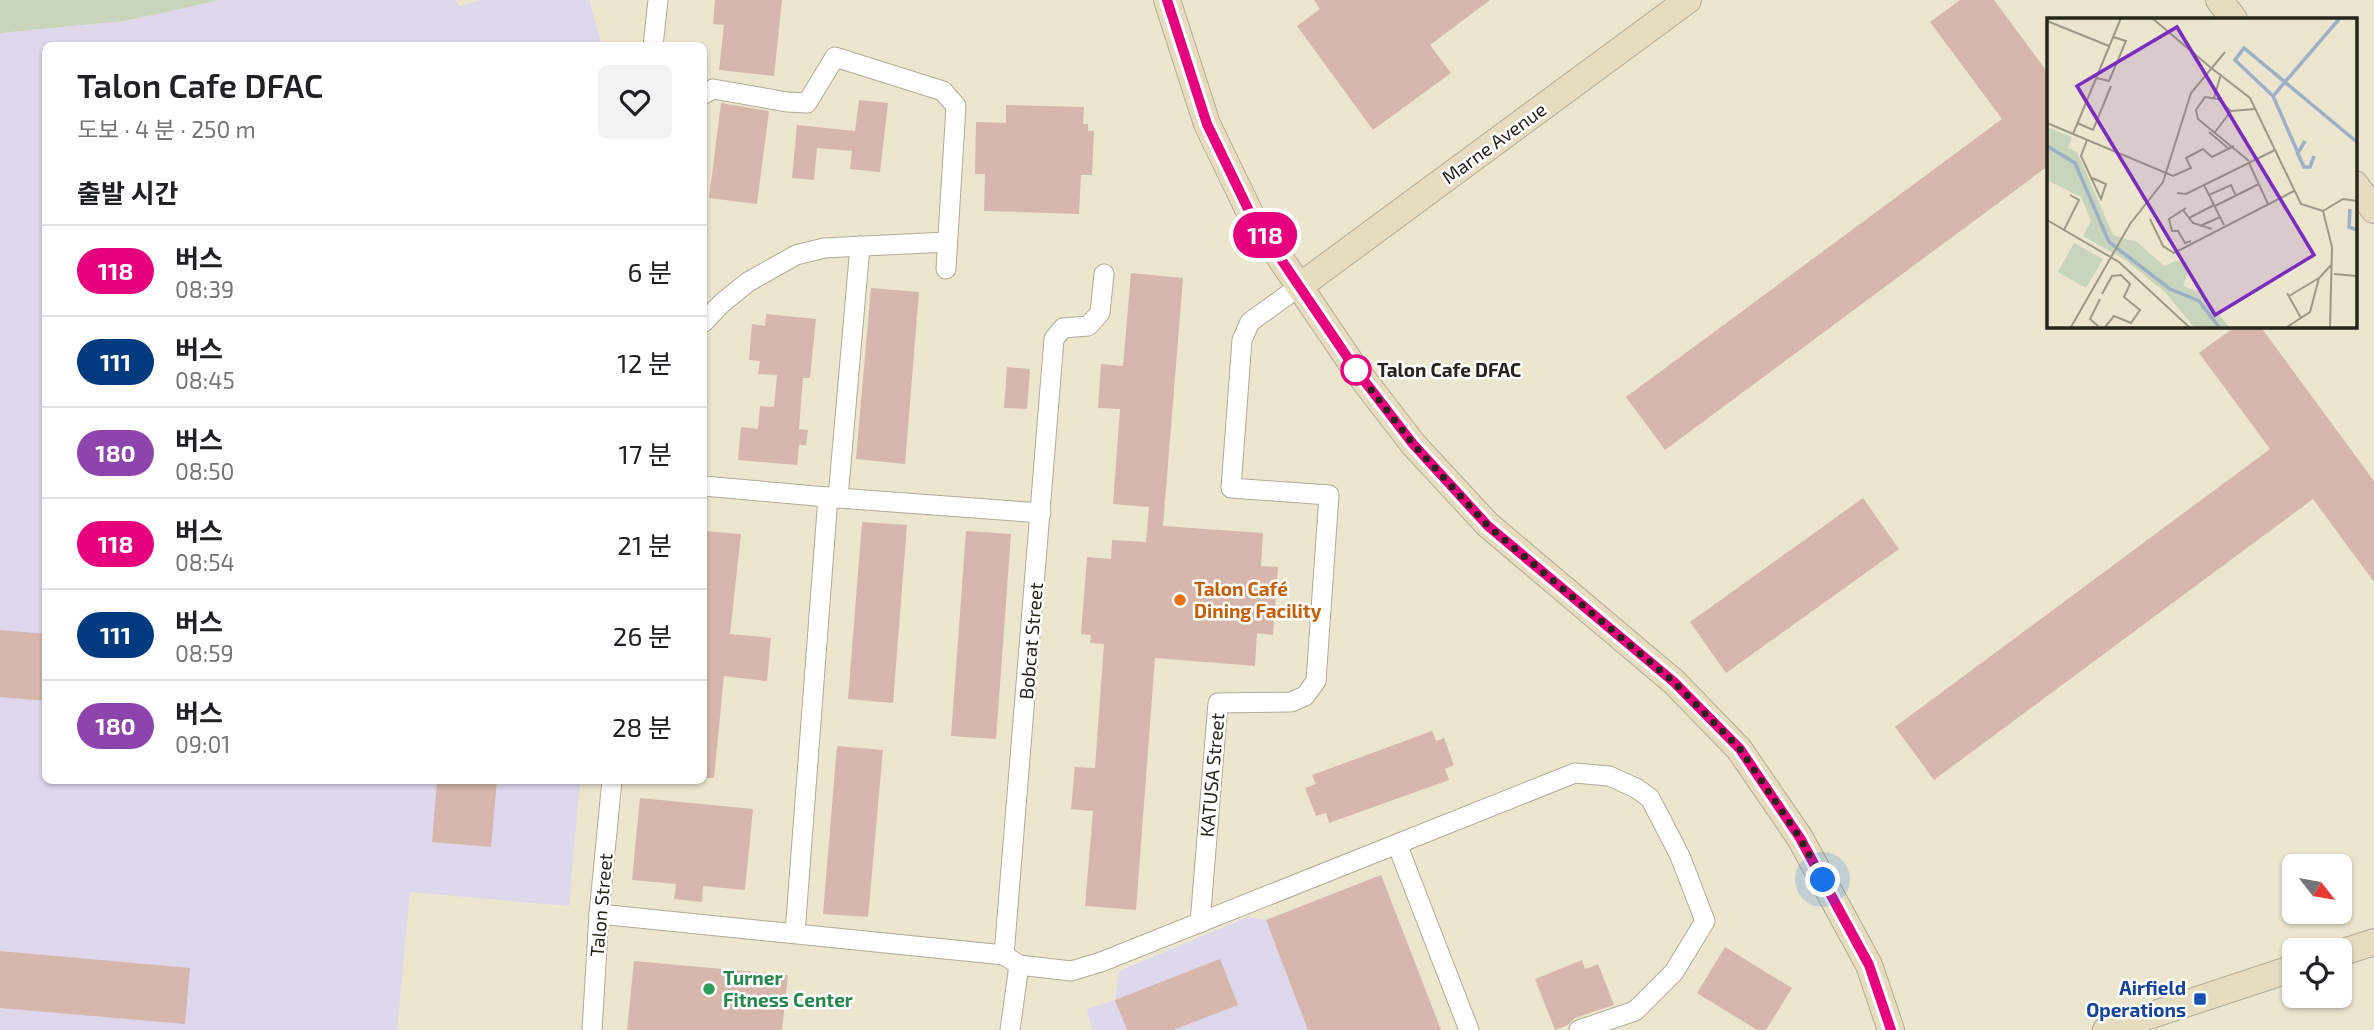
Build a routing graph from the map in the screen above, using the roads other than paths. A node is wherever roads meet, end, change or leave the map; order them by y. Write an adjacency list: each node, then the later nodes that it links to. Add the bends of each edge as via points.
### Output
1 (658, 0): 6 (street)
2 (1167, 0): 14 (street, via 1207,124 1251,215)
3 (1688, 0): 14 (street, Marne Avenue)
4 (2220, 0): 5 (street)
5 (2233, 18)
6 (653, 42)
7 (707, 92): 10 (street, via 713,89 807,103 835,57 943,91 956,106)
8 (2356, 185): 9 (street)
9 (2374, 210)
10 (947, 242): 11 (street); 12 (street)
11 (860, 246): 15 (street, via 796,255 748,282); 17 (street)
12 (946, 269)
13 (1104, 274): 18 (street, Bobcat Street, via 1100,313 1088,326 1063,328 1054,338)
14 (1300, 286): 22 (street, KATUSA Street, via 1250,322 1242,340 1231,488 1329,495 1316,681 1305,696 1292,702 1218,703); 32 (street, via 1413,444 1488,526 1674,682 1740,749 1800,838 1869,965)
15 (707, 319)
16 (707, 486): 17 (street)
17 (833, 498): 18 (street); 23 (street)
18 (1041, 513): 26 (street, Bobcat Street)
19 (612, 784): 21 (street, Talon Street)
20 (1397, 844): 22 (street); 30 (street); 31 (street, via 1575,773 1609,776 1650,798 1680,856 1705,921 1674,972 1634,1011)
21 (599, 914): 23 (street); 28 (street, Talon Street)
22 (1200, 923): 26 (street, via 1071,971)
23 (795, 933): 26 (street)
24 (2374, 942): 25 (street)
25 (2352, 949)
26 (1012, 960): 29 (street, Bobcat Street)
27 (2282, 972): 33 (street)
28 (592, 1030)
29 (1010, 1030)
30 (1469, 1030)
31 (1579, 1030)
32 (1891, 1030)
33 (2106, 1030)

